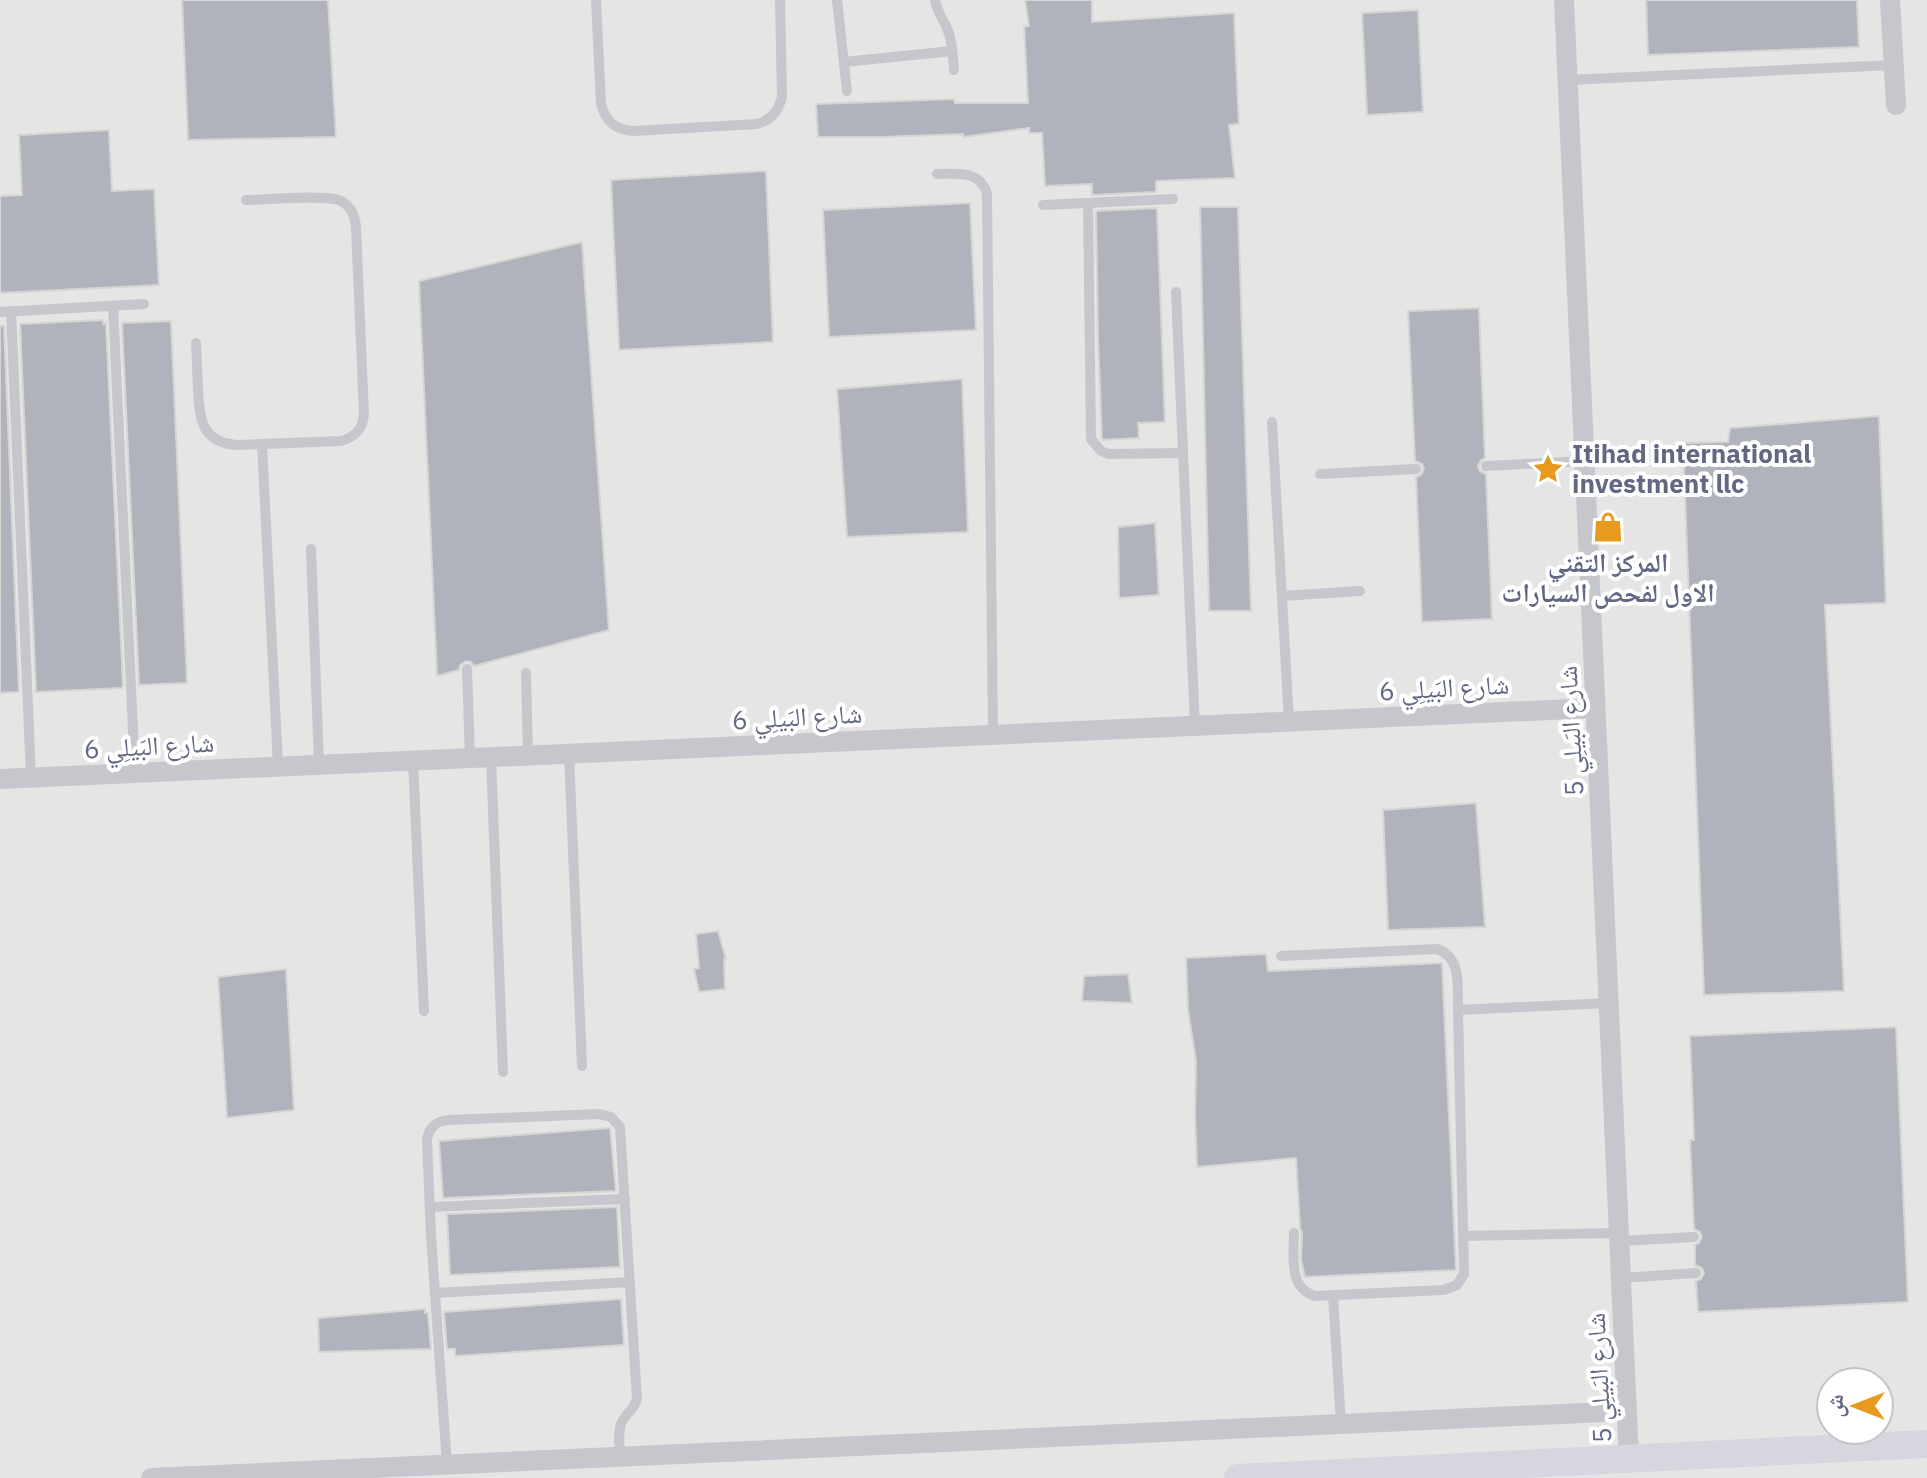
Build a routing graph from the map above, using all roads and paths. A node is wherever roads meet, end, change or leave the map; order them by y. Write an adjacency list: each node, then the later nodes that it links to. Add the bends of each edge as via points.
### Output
1 (596, 0): 2 (lane, via 603,113 615,127 633,131 757,124 774,115 782,97)
2 (780, 0)
3 (837, 0): 8 (lane)
4 (935, 0): 7 (lane)
5 (1564, 0): 11 (street, شارع البَيلِي 5)
6 (1890, 0): 9 (street)
7 (952, 51): 8 (lane); 10 (lane)
8 (844, 62): 12 (lane)
9 (1894, 65): 11 (lane); 13 (street)
10 (954, 70)
11 (1568, 80): 27 (street, شارع البَيلِي 5)
12 (847, 91)
13 (1896, 105)
14 (937, 174): 39 (lane, via 970,174 987,193)
15 (1173, 199): 17 (lane)
16 (246, 200): 25 (lane, via 333,198 347,206 356,227 364,414 360,429 341,441)
17 (1088, 203): 18 (lane); 26 (lane, via 1091,439 1108,454)
18 (1043, 205)
19 (1176, 292): 26 (lane)
20 (144, 304): 21 (lane)
21 (113, 306): 22 (lane); 47 (lane)
22 (5, 312): 48 (lane)
23 (196, 343): 25 (lane, via 204,427 228,445)
24 (1272, 422): 33 (lane)
25 (262, 444): 46 (lane)
26 (1183, 453): 38 (lane)
27 (1585, 461): 28 (lane); 36 (street, شارع البَيلِي 5)
28 (1486, 466)
29 (1416, 469): 30 (lane)
30 (1320, 474)
31 (311, 549): 45 (lane)
32 (1360, 591): 33 (lane)
33 (1282, 596): 37 (lane)
34 (467, 669): 43 (lane)
35 (526, 673): 41 (lane)
36 (1595, 708): 37 (street, شارع البَيلِي 6); 51 (street, شارع البَيلِي 5)
37 (1289, 721): 38 (street, شارع البَيلِي 6)
38 (1195, 726): 39 (street, شارع البَيلِي 6)
39 (993, 735): 40 (street, شارع البَيلِي 6)
40 (569, 754): 41 (street, شارع البَيلِي 6); 54 (lane)
41 (528, 755): 42 (street, شارع البَيلِي 6)
42 (491, 757): 43 (street, شارع البَيلِي 6); 55 (lane)
43 (470, 758): 44 (street, شارع البَيلِي 6)
44 (413, 760): 45 (street, شارع البَيلِي 6); 53 (lane)
45 (319, 765): 46 (street, شارع البَيلِي 6)
46 (278, 766): 47 (street, شارع البَيلِي 6)
47 (135, 773): 48 (street, شارع البَيلِي 6)
48 (31, 777): 49 (street, شارع البَيلِي 6)
49 (0, 779)
50 (1281, 956): 52 (lane, via 1437,949 1450,956 1457,970)
51 (1609, 1003): 52 (lane); 60 (street, شارع البَيلِي 5)
52 (1458, 1010): 59 (lane)
53 (424, 1011)
54 (582, 1066)
55 (503, 1072)
56 (625, 1199): 57 (lane); 57 (lane, via 620,1127 611,1117 449,1120 431,1127 427,1140); 64 (lane)
57 (431, 1207): 65 (lane)
58 (1294, 1233): 66 (lane, via 1296,1281 1314,1296)
59 (1464, 1236): 60 (lane); 66 (lane, via 1464,1274 1451,1289)
60 (1619, 1237): 61 (lane); 63 (street, شارع البَيلِي 5)
61 (1694, 1237)
62 (1696, 1273): 63 (lane)
63 (1621, 1278): 67 (street, شارع البَيلِي 5)
64 (630, 1282): 65 (lane); 70 (lane, via 637,1399 621,1422)
65 (436, 1293): 72 (lane)
66 (1333, 1296): 68 (lane)
67 (1627, 1411): 68 (street); 71 (street, شارع البَيلِي 5)
68 (1341, 1424): 70 (street)
69 (1927, 1444): 71 (street)
70 (620, 1457): 72 (street)
71 (1629, 1460): 74 (street)
72 (447, 1465): 73 (street)
73 (151, 1478)
74 (1238, 1478)

